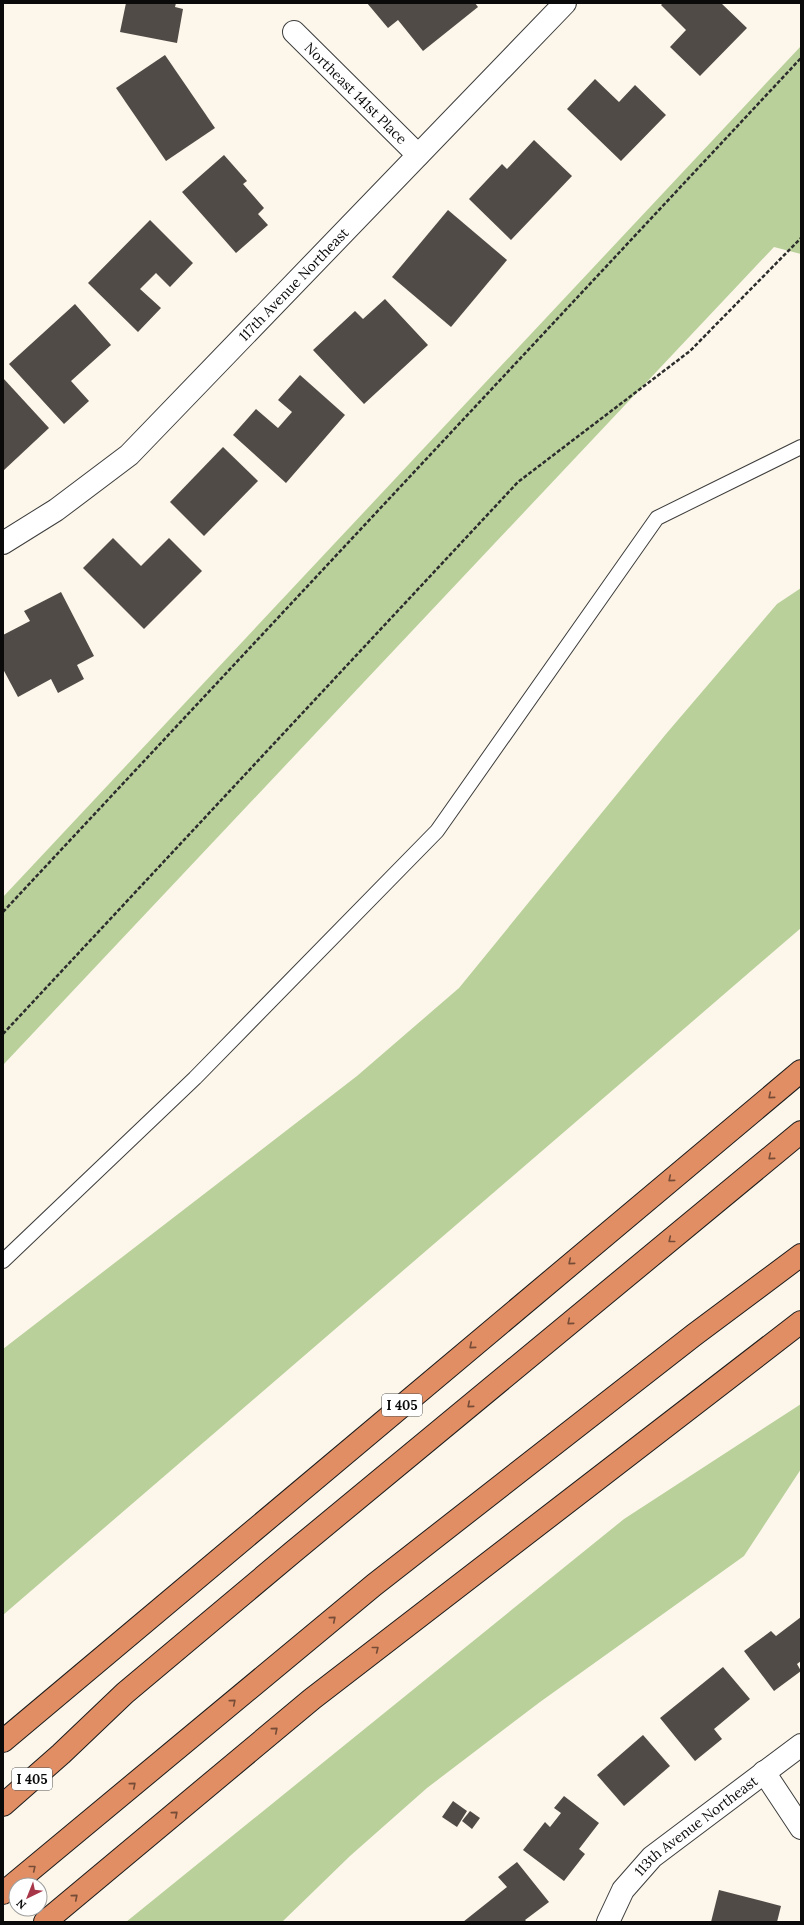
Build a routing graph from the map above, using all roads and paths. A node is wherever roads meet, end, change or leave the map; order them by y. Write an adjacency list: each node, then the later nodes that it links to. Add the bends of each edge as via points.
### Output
1 (565, 3): 4 (street, 117th Avenue Northeast)
2 (294, 32): 4 (street, Northeast 141st Place)
3 (801, 58): 8 (path)
4 (418, 156): 7 (street, 117th Avenue Northeast, via 128,455 56,510)
5 (801, 238): 9 (path, via 690,351 518,482)
6 (801, 447): 13 (lane, via 657,518 437,832 195,1078)
7 (3, 543)
8 (3, 912)
9 (3, 1034)
10 (801, 1071): 15 (highway, I 405, one-way to 15)
11 (801, 1132): 17 (highway, I 405, one-way to 17, via 286,1557 125,1693)
12 (801, 1255): 22 (highway, one-way to 12, via 374,1585 694,1335)
13 (3, 1261)
14 (801, 1322): 23 (highway, one-way to 14, via 312,1699)
15 (3, 1741)
16 (801, 1745): 18 (street, 113th Avenue Northeast)
17 (60, 1754): 19 (highway, I 405, via 26,1765); 20 (highway, I 405)
18 (764, 1772): 21 (street); 24 (street, 113th Avenue Northeast, via 652,1857 623,1890)
19 (3, 1786)
20 (3, 1805)
21 (801, 1828)
22 (3, 1893)
23 (45, 1922)
24 (608, 1922)

